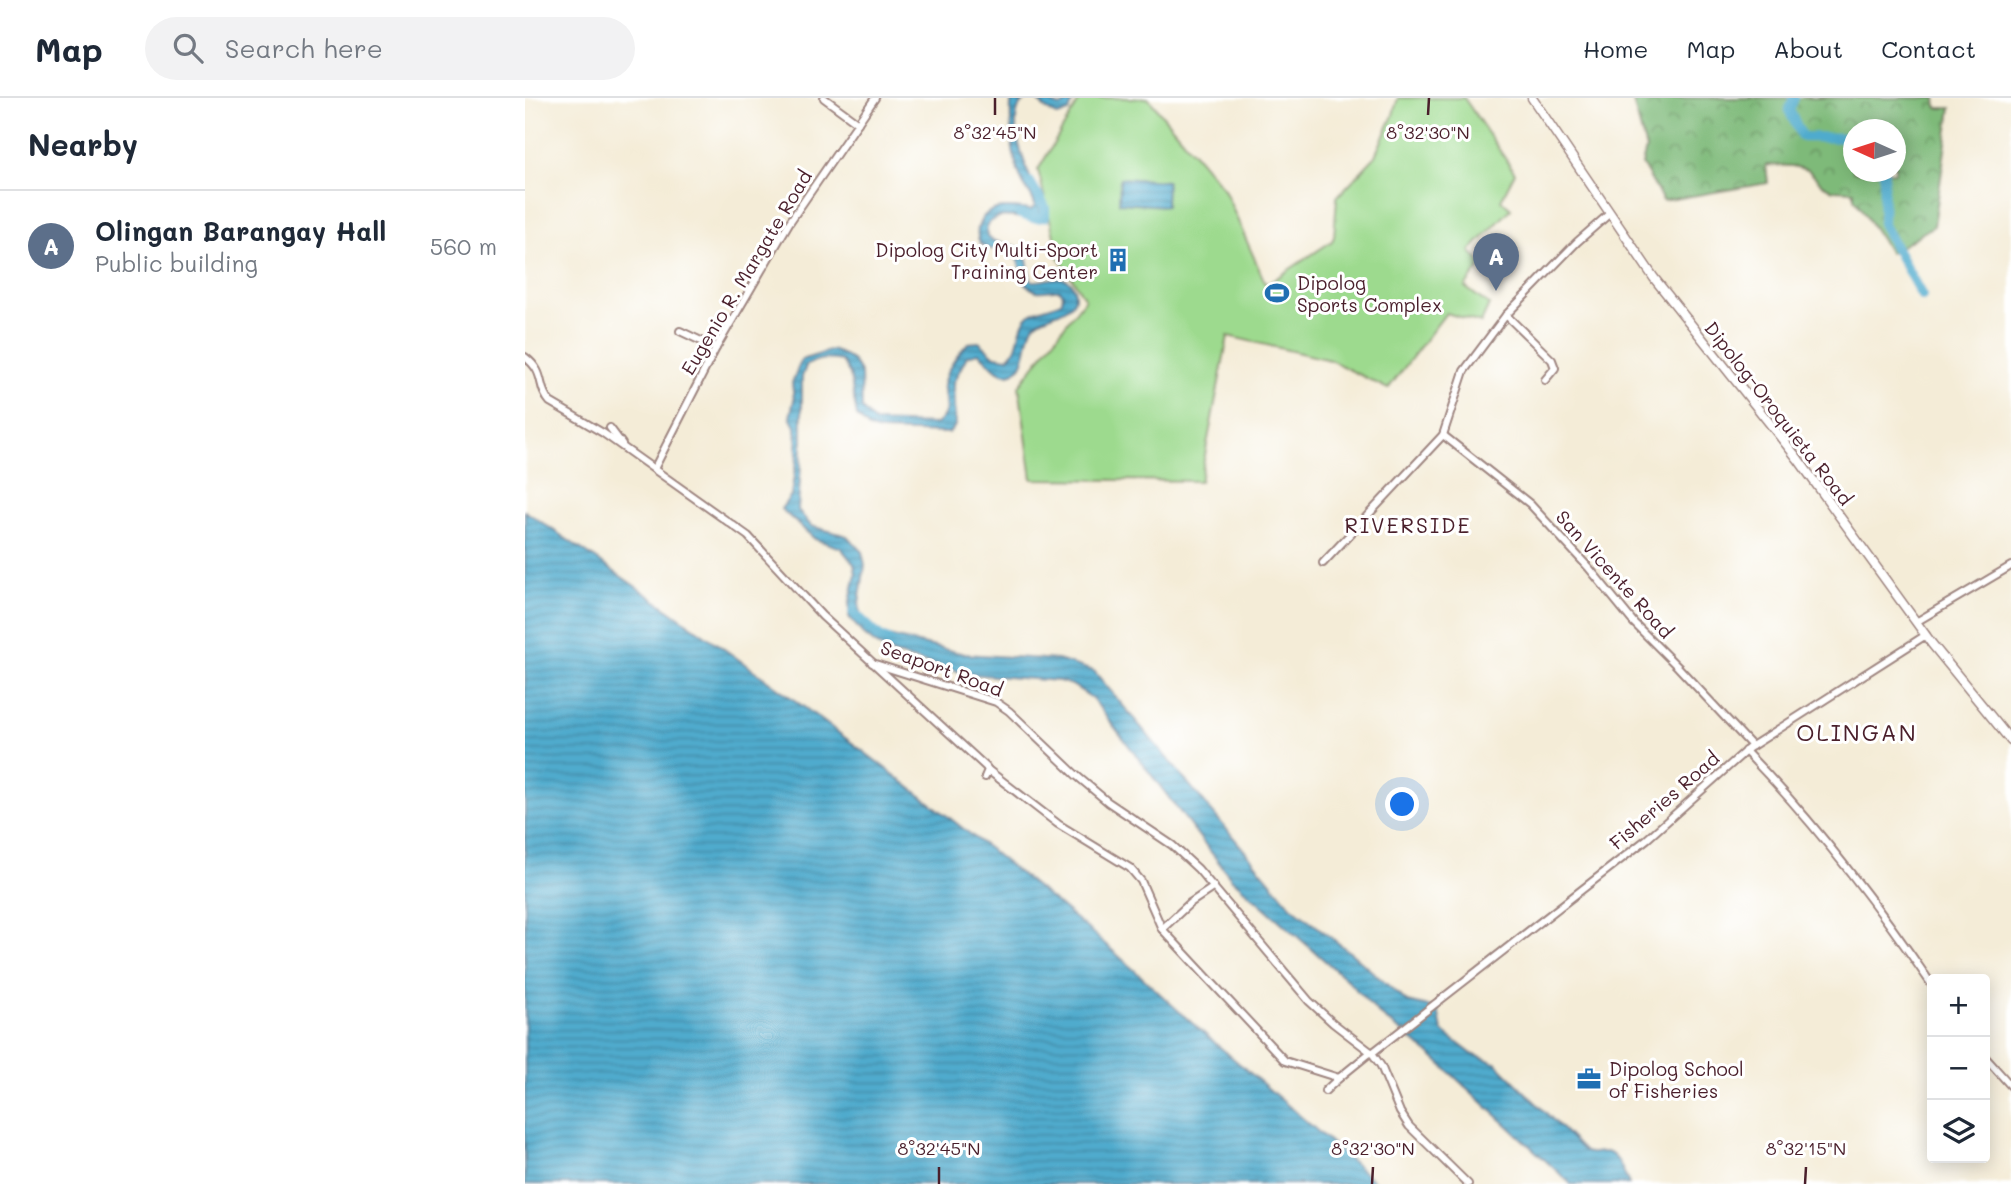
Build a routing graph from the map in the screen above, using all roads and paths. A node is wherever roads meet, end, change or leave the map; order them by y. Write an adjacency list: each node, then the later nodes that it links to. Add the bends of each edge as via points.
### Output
1 (824, 98): 4 (street)
2 (875, 98): 4 (street, Eugenio R. Margate Road)
3 (1532, 98): 5 (main road, Dipolog-Oroquieta Road)
4 (858, 123): 8 (street, Eugenio R. Margate Road, via 789,223)
5 (1609, 214): 6 (street); 17 (main road, Dipolog-Oroquieta Road, via 1668,297 1798,459)
6 (1506, 315): 10 (street, via 1552,360 1555,368); 12 (street, via 1464,371)
7 (680, 331): 8 (street)
8 (716, 348): 14 (street, Eugenio R. Margate Road)
9 (525, 358): 13 (street, Seaport Road, via 539,372 550,402)
10 (1545, 380)
11 (610, 428): 13 (street)
12 (1443, 435): 15 (street); 21 (street, San Vicente Road, via 1530,503 1634,623)
13 (628, 450): 14 (street, Seaport Road)
14 (654, 468): 19 (street, Seaport Road, via 748,536)
15 (1323, 563)
16 (2011, 566): 17 (street)
17 (1916, 622): 18 (main road, Dipolog-Oroquieta Road)
18 (1926, 635): 20 (main road, Dipolog-Oroquieta Road); 21 (street, Fisheries Road)
19 (873, 663): 23 (street, Seaport Road, via 996,702 1108,802 1172,845); 24 (street, via 987,773 1130,869 1141,881)
20 (2011, 741)
21 (1752, 746): 22 (street, Fisheries Road)
22 (1745, 751): 25 (street, via 1826,843); 26 (street, Fisheries Road, via 1647,839)
23 (1215, 887): 24 (street); 26 (street, Seaport Road, via 1309,1001)
24 (1162, 929): 28 (street, via 1285,1062)
25 (1927, 978)
26 (1371, 1053): 28 (street, Fisheries Road); 31 (street, via 1409,1126)
27 (1990, 1062): 29 (street)
28 (1339, 1078): 30 (street, Fisheries Road)
29 (2011, 1086)
30 (1325, 1091)
31 (1468, 1184)

